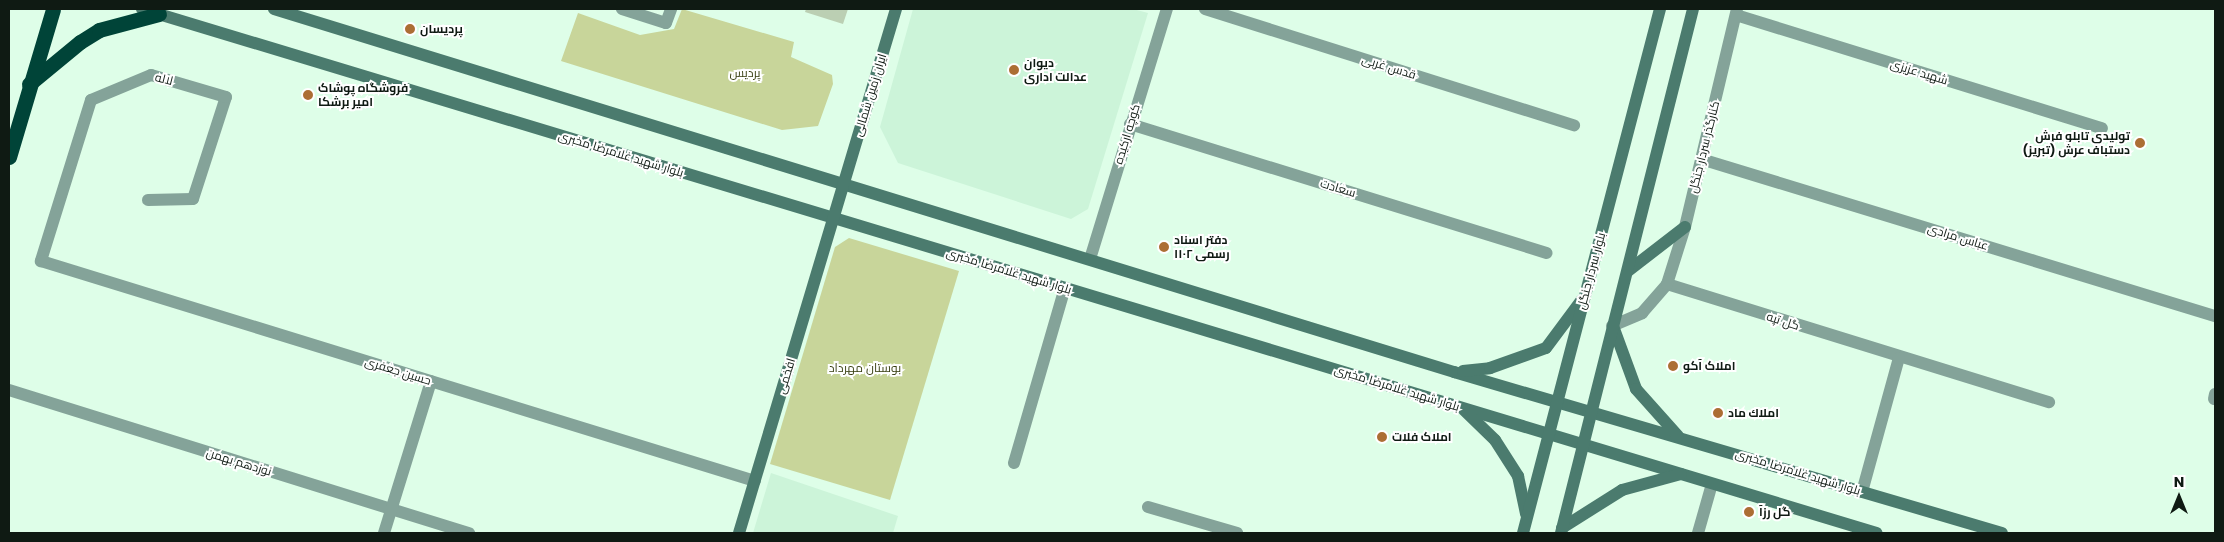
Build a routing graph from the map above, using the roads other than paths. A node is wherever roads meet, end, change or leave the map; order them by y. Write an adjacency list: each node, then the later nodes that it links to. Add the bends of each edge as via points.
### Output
1 (53, 9): 13 (highway)
2 (142, 9): 12 (main road, بلوار شهید غلامرضا مخبری)
3 (274, 9): 19 (main road, بلوار شهید غلامرضا مخبری)
4 (622, 9): 5 (street, via 666,23)
5 (671, 9)
6 (896, 9): 19 (main road, ایران زمین شمالی)
7 (1167, 9): 14 (street, کوچه ارکیده)
8 (1204, 9): 15 (street, قدس غربی)
9 (1660, 9): 29 (main road, بلوار سردار جنگل)
10 (1693, 9): 26 (main road)
11 (1737, 12): 16 (street, شهید عزیزی); 18 (street, کنارگذر سردار جنگل)
12 (159, 14): 13 (highway, via 99,30); 21 (main road, بلوار شهید غلامرضا مخبری)
13 (29, 84): 17 (highway)
14 (1130, 124): 23 (street, سعادت); 24 (street, کوچه ارکیده)
15 (1574, 124)
16 (2102, 128)
17 (9, 157)
18 (1701, 159): 22 (street, کنارگذر سردار جنگل); 30 (street, عباس مرادی)
19 (844, 182): 21 (main road, ایران زمین شمالی); 24 (main road, بلوار شهید غلامرضا مخبری)
20 (148, 200): 25 (street, لاله, via 193,199 226,97 151,75 91,100)
21 (834, 218): 28 (main road, بلوار شهید غلامرضا مخبری); 45 (main road, افخمی)
22 (1685, 227): 26 (main road); 27 (street, کنارگذر سردار جنگل)
23 (1546, 253)
24 (1090, 259): 33 (main road, بلوار شهید غلامرضا مخبری)
25 (41, 261): 34 (street, حسین جعفری)
26 (1628, 271): 31 (main road)
27 (1667, 284): 31 (street, via 1642,313); 32 (street, گل تپه)
28 (1065, 288): 38 (main road, بلوار شهید غلامرضا مخبری); 43 (street)
29 (1585, 295): 33 (main road, via 1546,348 1490,368); 36 (main road, بلوار سردار جنگل)
30 (2215, 316)
31 (1612, 326): 39 (main road); 41 (main road, via 1636,389)
32 (1899, 358): 37 (street, گل تپه); 47 (street)
33 (1454, 372): 36 (main road, بلوار شهید غلامرضا مخبری)
34 (431, 381): 45 (street, حسین جعفری); 49 (street)
35 (9, 390): 49 (street, نوزدهم بهمن)
36 (1557, 401): 39 (main road, بلوار شهید غلامرضا مخبری); 40 (main road, بلوار سردار جنگل)
37 (2049, 402)
38 (1462, 408): 40 (main road, بلوار شهید غلامرضا مخبری); 50 (main road, via 1495,440 1518,476)
39 (1593, 412): 41 (main road, بلوار شهید غلامرضا مخبری); 42 (main road)
40 (1548, 434): 42 (main road, بلوار شهید غلامرضا مخبری); 50 (main road, بلوار سردار جنگل)
41 (1678, 436): 47 (main road, بلوار شهید غلامرضا مخبری)
42 (1584, 445): 44 (main road, بلوار شهید غلامرضا مخبری); 51 (main road)
43 (1014, 463)
44 (1681, 474): 46 (main road, بلوار شهید غلامرضا مخبری); 51 (main road, via 1622,490)
45 (755, 480): 54 (main road, افخمی)
46 (1712, 484): 57 (street); 58 (main road, بلوار شهید غلامرضا مخبری)
47 (1862, 492): 59 (main road, بلوار شهید غلامرضا مخبری)
48 (1148, 507): 55 (street)
49 (391, 509): 52 (street); 53 (street, نوزدهم بهمن)
50 (1527, 517): 56 (main road, بلوار سردار جنگل)
51 (1562, 530)
52 (384, 533)
53 (469, 533)
54 (740, 533)
55 (1238, 533)
56 (1524, 533)
57 (1698, 533)
58 (1877, 533)
59 (2002, 533)

